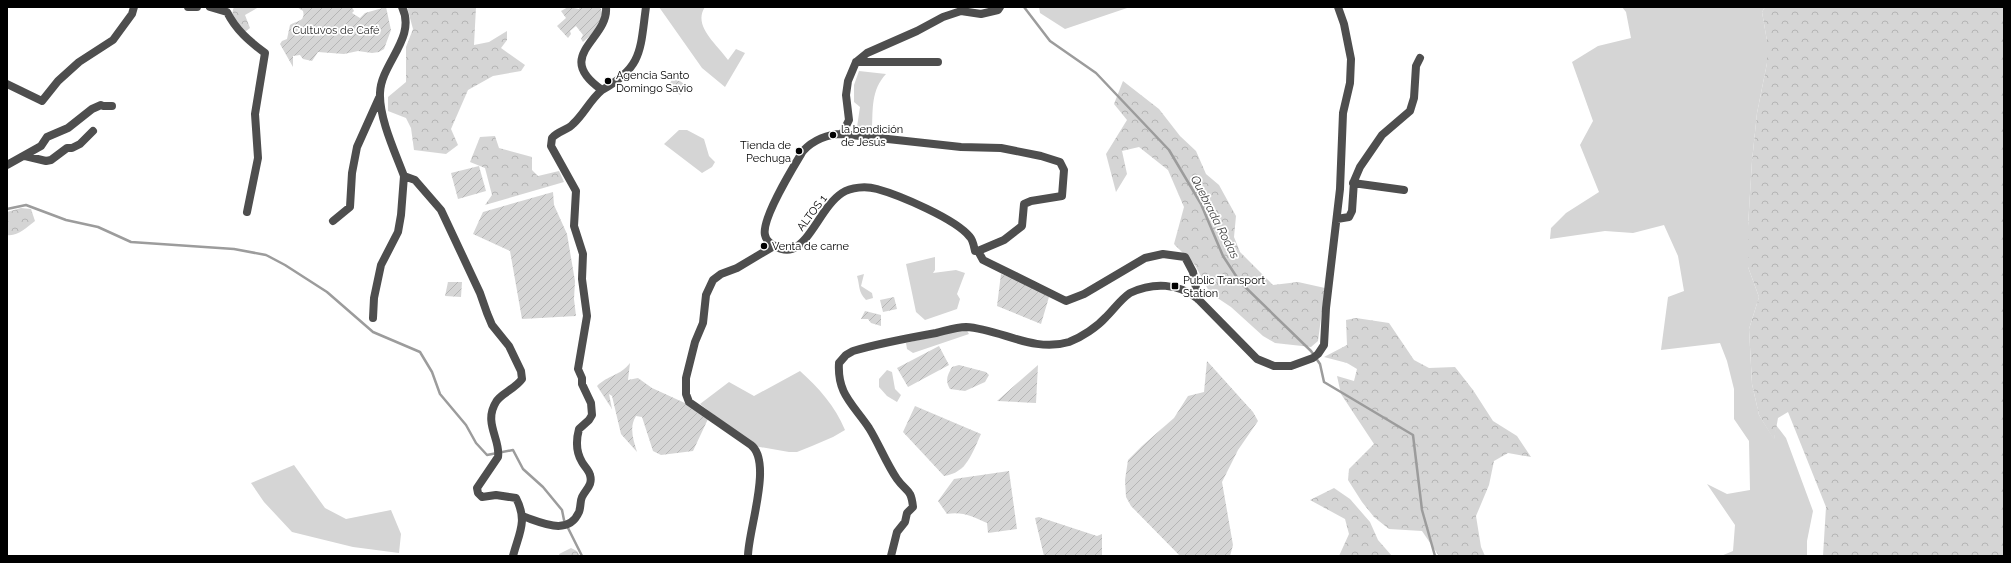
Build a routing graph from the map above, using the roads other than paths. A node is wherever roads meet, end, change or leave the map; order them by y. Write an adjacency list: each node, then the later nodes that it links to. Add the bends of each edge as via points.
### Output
1 (134, 7): 13 (street, via 132,14 113,40 79,62 58,81 42,101)
2 (188, 7): 3 (street)
3 (197, 7)
4 (210, 7): 24 (street, via 227,12 234,26 265,54 255,114 258,158)
5 (402, 7): 15 (street, via 406,24 402,41 381,85)
6 (606, 7): 14 (street, via 603,25 582,53 583,69 592,83)
7 (646, 7): 14 (street, via 642,39 631,69 617,82)
8 (1000, 7): 11 (street, via 998,10 981,14 961,11 943,17 867,53)
9 (1338, 7): 25 (street, via 1351,59 1350,83 1343,113)
10 (1420, 58): 22 (street, via 1416,66 1414,98 1410,111 1382,135 1360,167)
11 (856, 62): 12 (street); 18 (street, via 848,81 846,95 849,120)
12 (938, 62)
13 (7, 84)
14 (602, 90): 31 (street, via 595,95 572,125 558,131 552,138 551,146 576,190 574,226 583,254 582,279 587,316 578,369 591,403 592,415 579,429 577,450 590,474 591,484 582,498 580,511 567,525 554,526)
15 (380, 94): 21 (street, via 388,129); 26 (street, via 358,147 352,173 350,207)
16 (112, 106): 19 (street, via 102,105 92,109 68,128 48,137 41,146)
17 (93, 131): 19 (street, via 80,144 67,148 51,160)
18 (842, 134): 27 (street, via 810,143 794,165 767,216 765,235); 28 (street, via 961,148 1001,148 1060,162 1064,170 1062,196 1024,204 1022,226 1004,240)
19 (26, 156): 20 (street)
20 (7, 165)
21 (404, 176): 30 (street, via 402,215 398,232 381,265); 31 (street, via 415,180 441,210 480,293 492,325 509,346 521,371 522,379 516,388 499,398 493,408 492,431 499,455 477,488 482,497 496,495 516,498)
22 (1353, 183): 23 (street); 25 (street, via 1352,211 1349,217)
23 (1404, 190)
24 (247, 212)
25 (1336, 219): 29 (street, via 1324,346 1316,356 1291,366 1274,366 1257,359)
26 (333, 221)
27 (774, 246): 28 (street, ALTOS 1, via 791,250 803,243 832,202 842,193 855,188 876,189 933,212 956,224 971,238 975,251); 33 (street, via 713,280 706,295 703,323 695,342 686,378 689,402 751,445 758,453 760,469)
28 (978, 251): 29 (street, ALTOS 1, via 983,260 1066,300 1084,294 1144,258 1163,254 1185,257 1193,272)
29 (1198, 299): 34 (street, via 1188,290 1170,285 1130,293 1081,337 1055,344 1024,343 985,330 965,327 861,349 846,355 840,363 840,385 850,404 868,427 897,480 911,493 913,507 897,532)
30 (373, 318)
31 (522, 516): 32 (street, via 523,522)
32 (513, 556)
33 (748, 556)
34 (891, 556)

